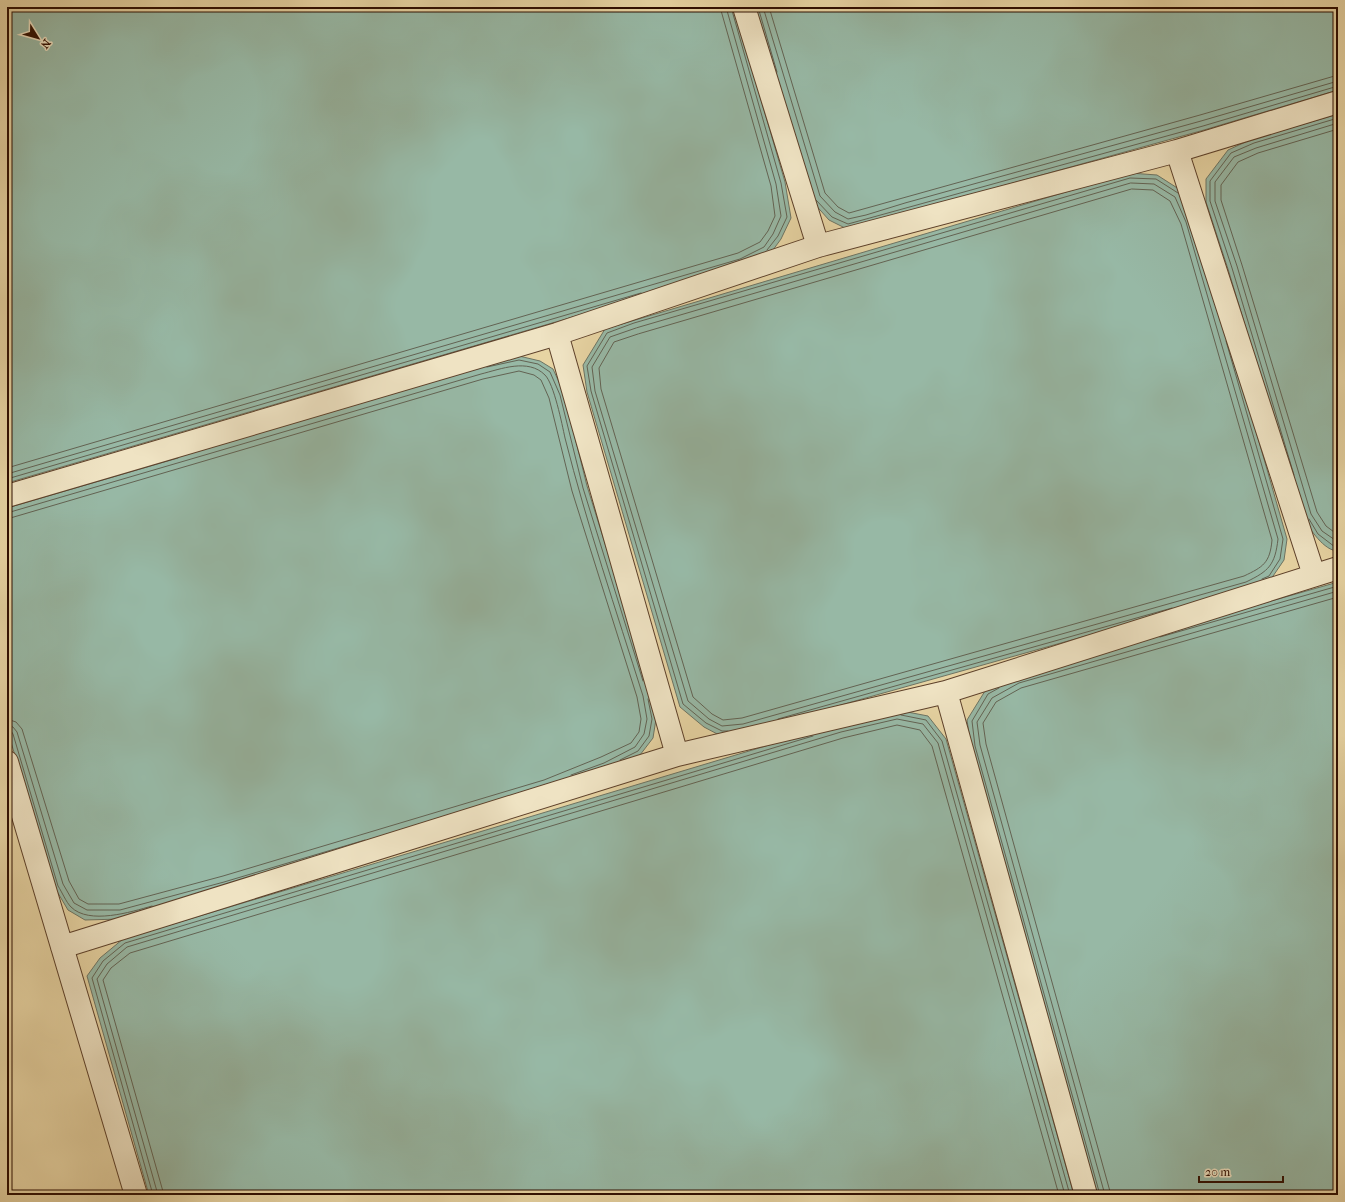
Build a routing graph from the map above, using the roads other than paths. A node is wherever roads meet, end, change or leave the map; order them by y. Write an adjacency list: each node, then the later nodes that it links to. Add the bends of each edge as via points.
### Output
1 (744, 7): 4 (lane)
2 (1338, 102): 3 (lane)
3 (1177, 151): 4 (lane); 8 (lane)
4 (818, 246): 5 (lane)
5 (557, 334): 6 (lane); 10 (lane)
6 (7, 496)
7 (1338, 568): 8 (lane)
8 (1314, 574): 9 (lane)
9 (946, 692): 10 (lane); 14 (lane)
10 (678, 755): 12 (lane)
11 (7, 762): 12 (lane)
12 (62, 947): 13 (lane)
13 (136, 1195)
14 (1086, 1195)

